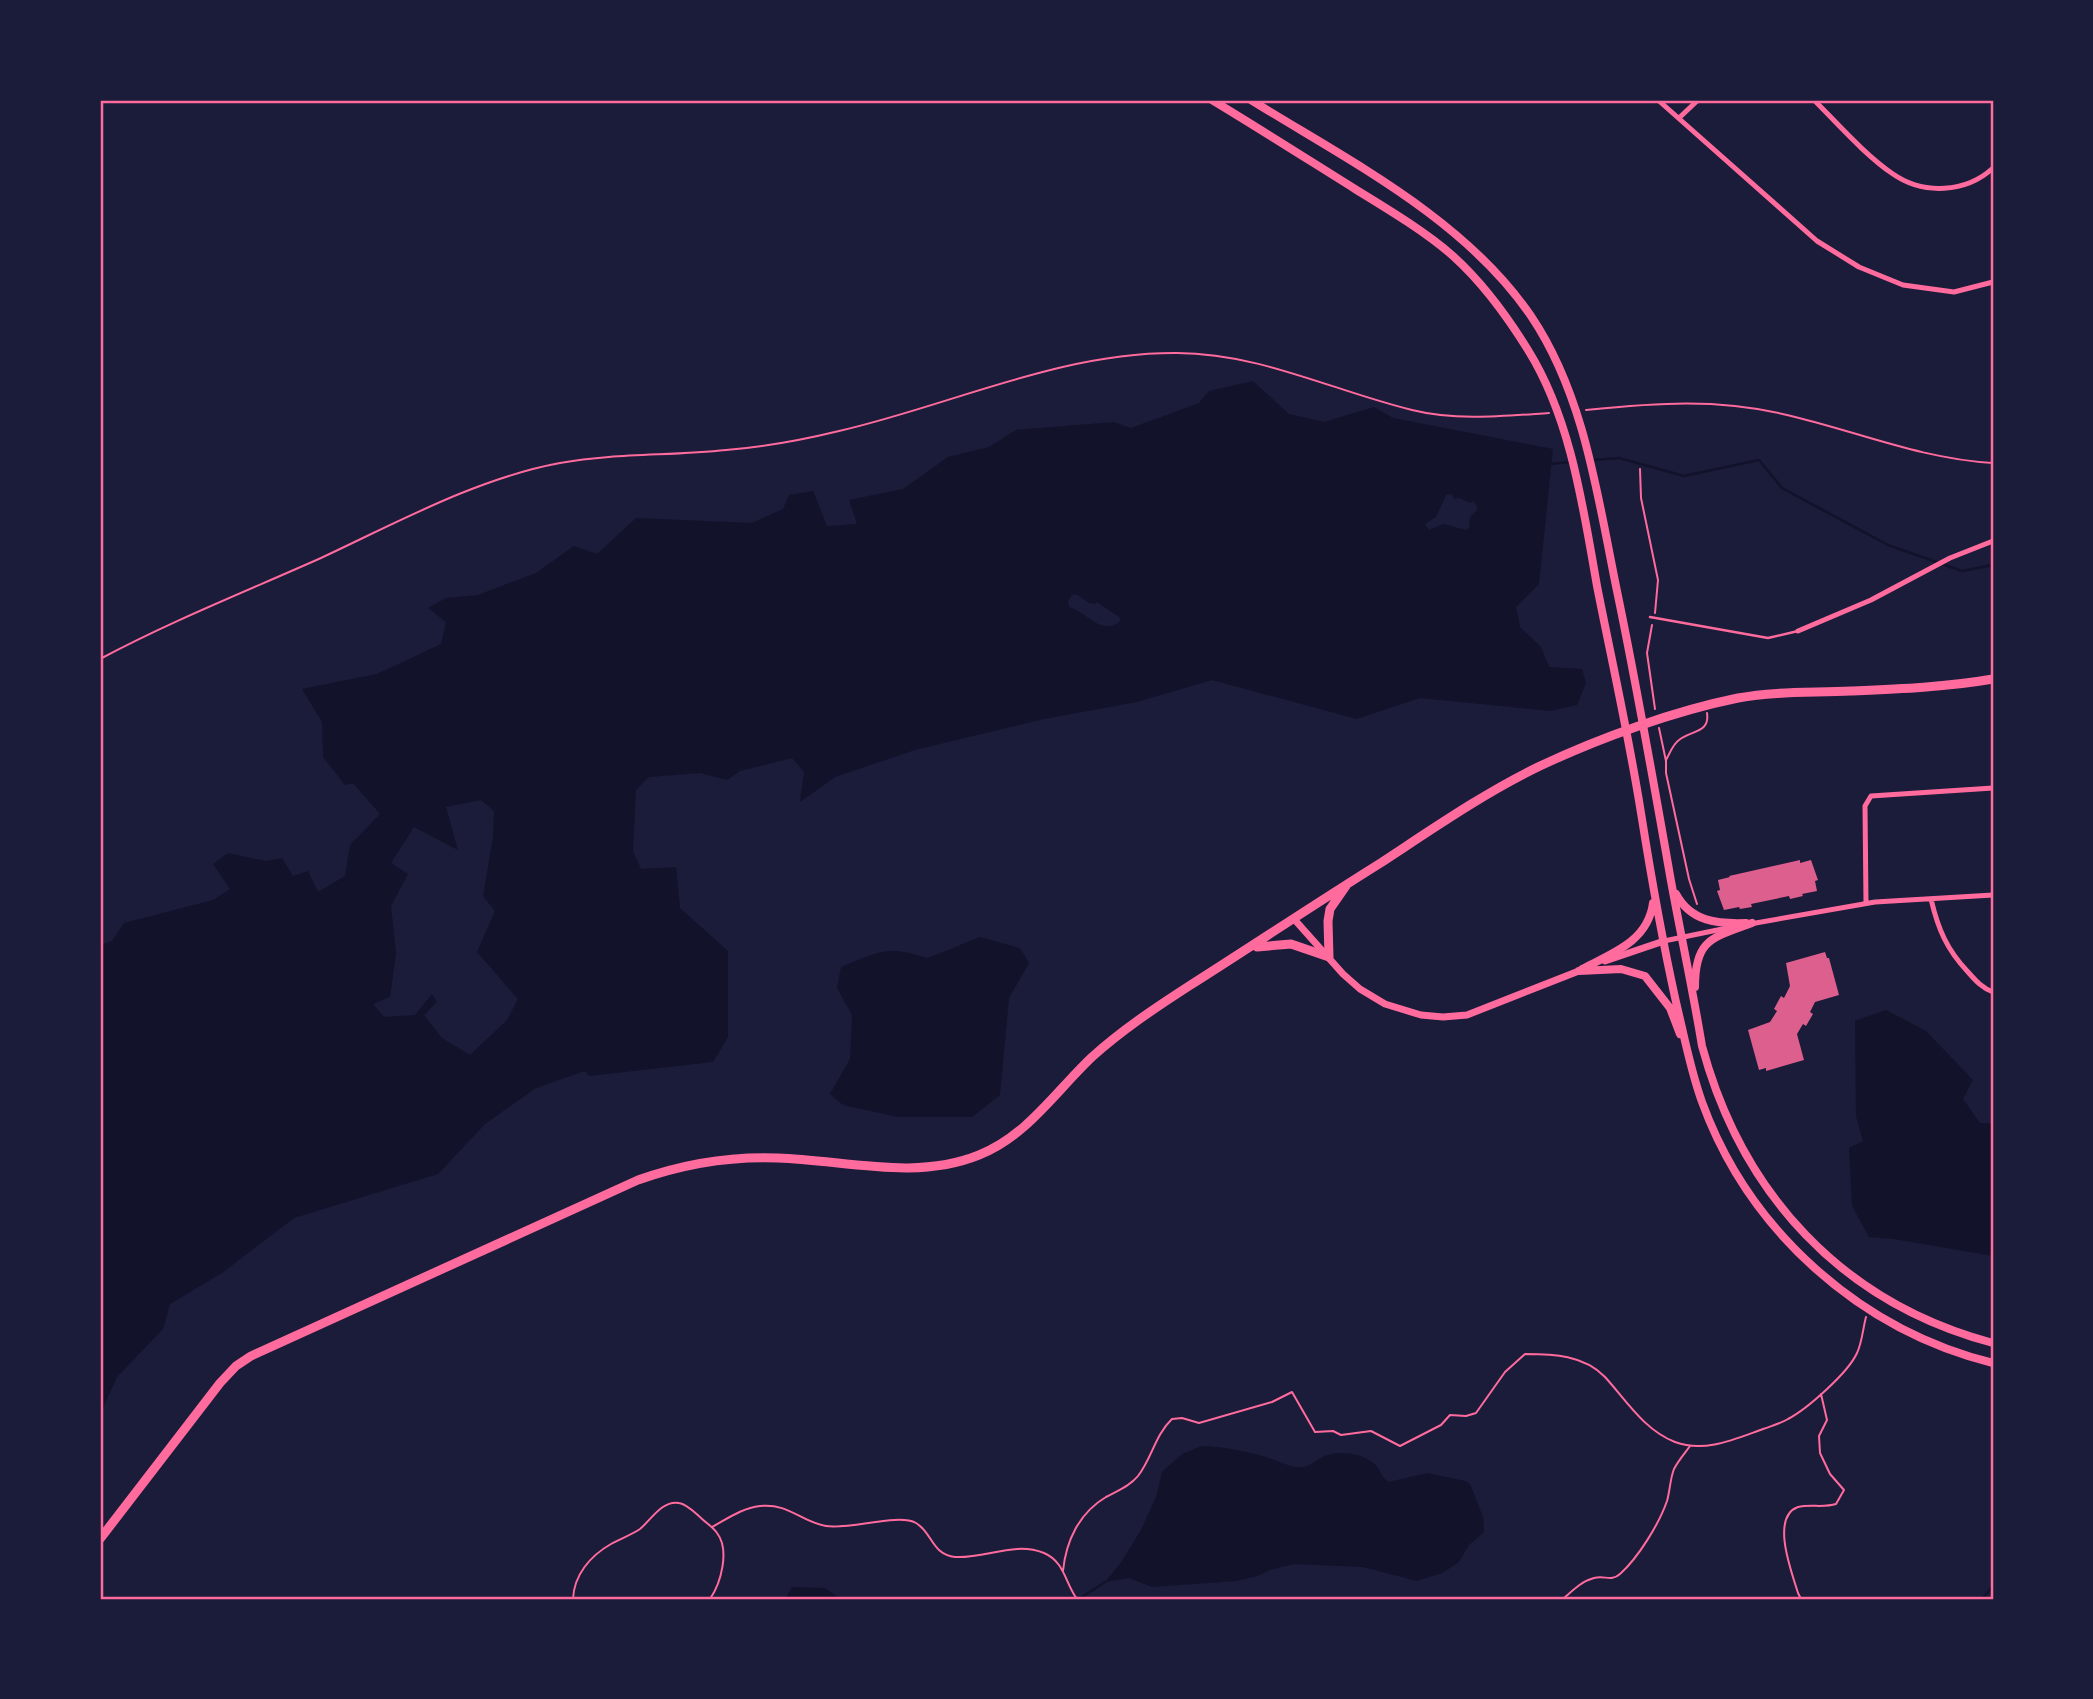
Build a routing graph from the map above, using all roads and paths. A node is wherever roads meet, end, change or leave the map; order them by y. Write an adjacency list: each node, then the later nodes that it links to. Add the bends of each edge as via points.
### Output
1 (1212, 100): 21 (main road, via 1451,254 1499,306 1530,353 1564,433 1583,513)
2 (1251, 100): 20 (main road, via 1410,199 1452,231 1505,284 1549,346 1581,428 1600,511)
3 (1658, 100): 6 (street)
4 (1698, 100): 6 (street)
5 (1814, 100): 7 (street, via 1894,175 1918,185 1961,187)
6 (1679, 118): 8 (street, via 1816,241 1858,267 1903,285 1955,292)
7 (1993, 168)
8 (1993, 282)
9 (1584, 410): 11 (path, via 1707,402 1786,415 1921,454)
10 (1558, 412): 15 (path, via 1448,416 1415,411 1225,356 1180,352 1091,359 807,439 724,451 587,460 526,471 447,500)
11 (1993, 463)
12 (1993, 541): 14 (street)
13 (1650, 617): 14 (lane, via 1769,638)
14 (1798, 631)
15 (100, 659)
16 (1993, 679): 17 (main road, via 1782,692)
17 (1701, 707): 19 (main road, via 1600,740 1539,767); 25 (path, via 1707,713 1706,725 1677,741 1665,765 1698,907)
18 (1993, 788): 24 (street, via 1871,796 1865,806)
19 (1347, 884): 26 (main road); 31 (main road, via 1330,909)
20 (1671, 884): 25 (main road); 28 (main road)
21 (1654, 893): 29 (main road); 32 (main road, via 1650,917 1634,940)
22 (1993, 895): 23 (street)
23 (1931, 899): 24 (street); 33 (street, via 1940,933 1952,955 1982,988)
24 (1866, 903): 27 (street)
25 (1695, 915): 27 (main road, via 1719,924)
26 (1294, 919): 30 (main road); 31 (street)
27 (1752, 923): 28 (street); 34 (main road, via 1708,942 1701,950 1695,971)
28 (1682, 936): 29 (street); 34 (main road)
29 (1664, 941): 32 (street); 35 (main road)
30 (1246, 951): 31 (main road, via 1291,944); 42 (main road, via 1144,1016 1091,1058 1018,1132 976,1156 945,1165 911,1167 751,1158 664,1172 251,1356 220,1383)
31 (1329, 957): 32 (street, via 1372,997 1436,1017 1477,1013)
32 (1579, 971): 35 (main road, via 1621,969 1645,976 1670,1008)
33 (1993, 992)
34 (1695, 1004): 37 (main road, via 1718,1098 1740,1146 1785,1213 1822,1252 1864,1285 1911,1312)
35 (1686, 1046): 36 (main road, via 1711,1125 1754,1201 1806,1261)
36 (1868, 1309): 38 (main road, via 1926,1341); 39 (path, via 1857,1353 1843,1374)
37 (1993, 1343)
38 (1993, 1363)
39 (1821, 1393): 40 (path, via 1788,1419 1720,1445); 48 (path, via 1827,1420 1819,1436 1820,1453 1844,1490 1836,1504 1826,1508 1798,1507 1783,1527)
40 (1690, 1445): 43 (path, via 1674,1442 1651,1427 1603,1375 1559,1354 1525,1354 1505,1372 1476,1413 1450,1415 1441,1425 1400,1446 1371,1431 1315,1432 1292,1392 1199,1423 1172,1419 1139,1475 1086,1514 1070,1538); 47 (path, via 1674,1468 1659,1521 1629,1565 1617,1577 1593,1578 1578,1585)
41 (712, 1527): 43 (path, via 738,1513 774,1505 824,1525 915,1522 933,1545 952,1557 1031,1549 1046,1554); 44 (path, via 678,1503 665,1505 638,1530 594,1556 579,1574); 45 (path, via 723,1544 721,1577)
42 (100, 1539)
43 (1063, 1571): 46 (path)
44 (573, 1599)
45 (710, 1599)
46 (1077, 1599)
47 (1563, 1599)
48 (1801, 1599)

